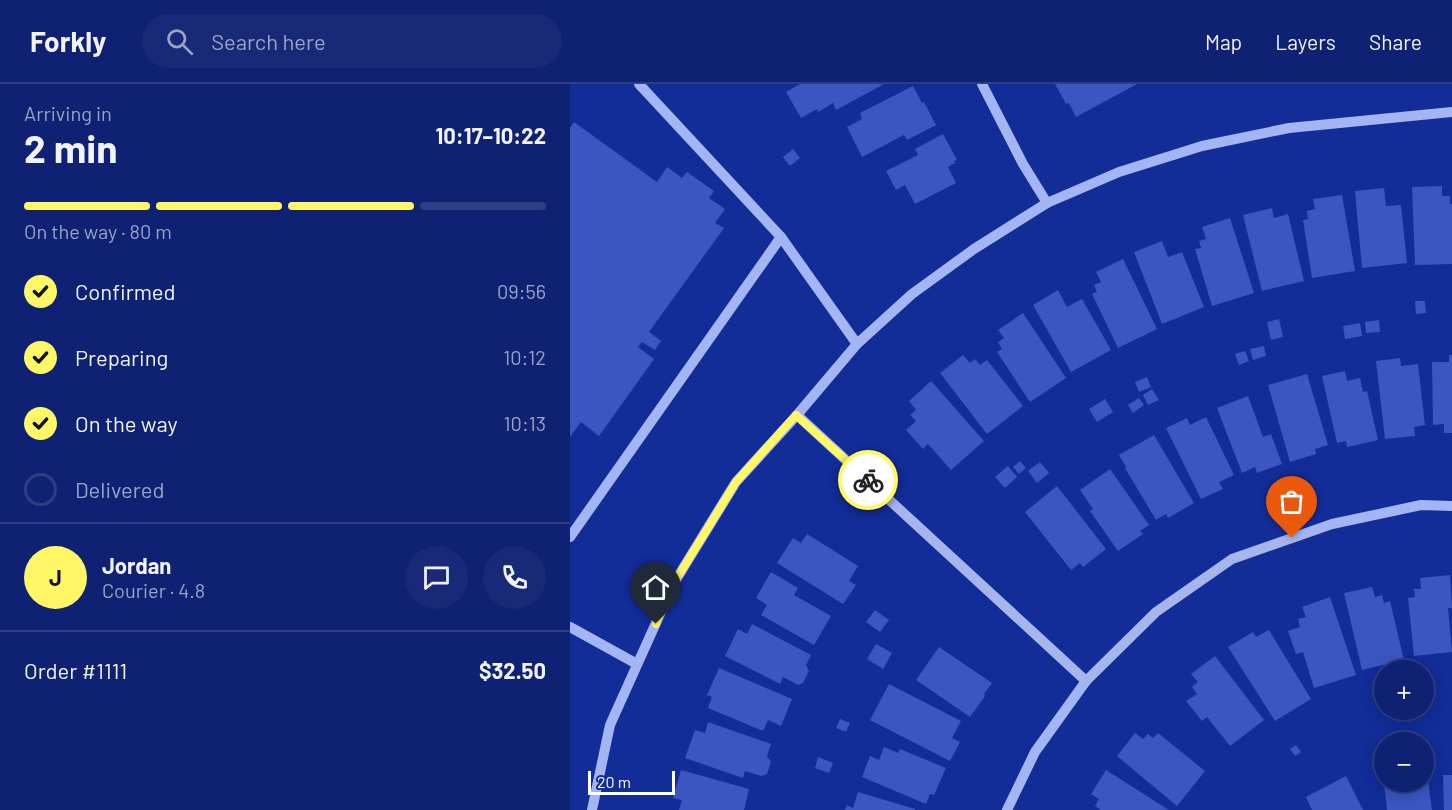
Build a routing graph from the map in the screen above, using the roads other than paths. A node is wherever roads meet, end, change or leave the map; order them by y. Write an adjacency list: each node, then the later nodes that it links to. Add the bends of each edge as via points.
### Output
1 (639, 84): 5 (street)
2 (982, 84): 4 (street)
3 (1452, 111): 4 (street, via 1289,128 1202,146 1119,172)
4 (1047, 204): 6 (street, via 974,249 912,294)
5 (781, 237): 6 (street); 9 (street)
6 (857, 344): 7 (street)
7 (796, 415): 11 (street, via 736,482 674,583); 12 (street)
8 (1452, 506): 12 (street, via 1421,505 1332,524 1232,559 1155,612)
9 (570, 537)
10 (570, 627): 11 (street)
11 (637, 664): 13 (street, via 610,725)
12 (1086, 681): 14 (street, via 1035,752)
13 (592, 810)
14 (1007, 810)

